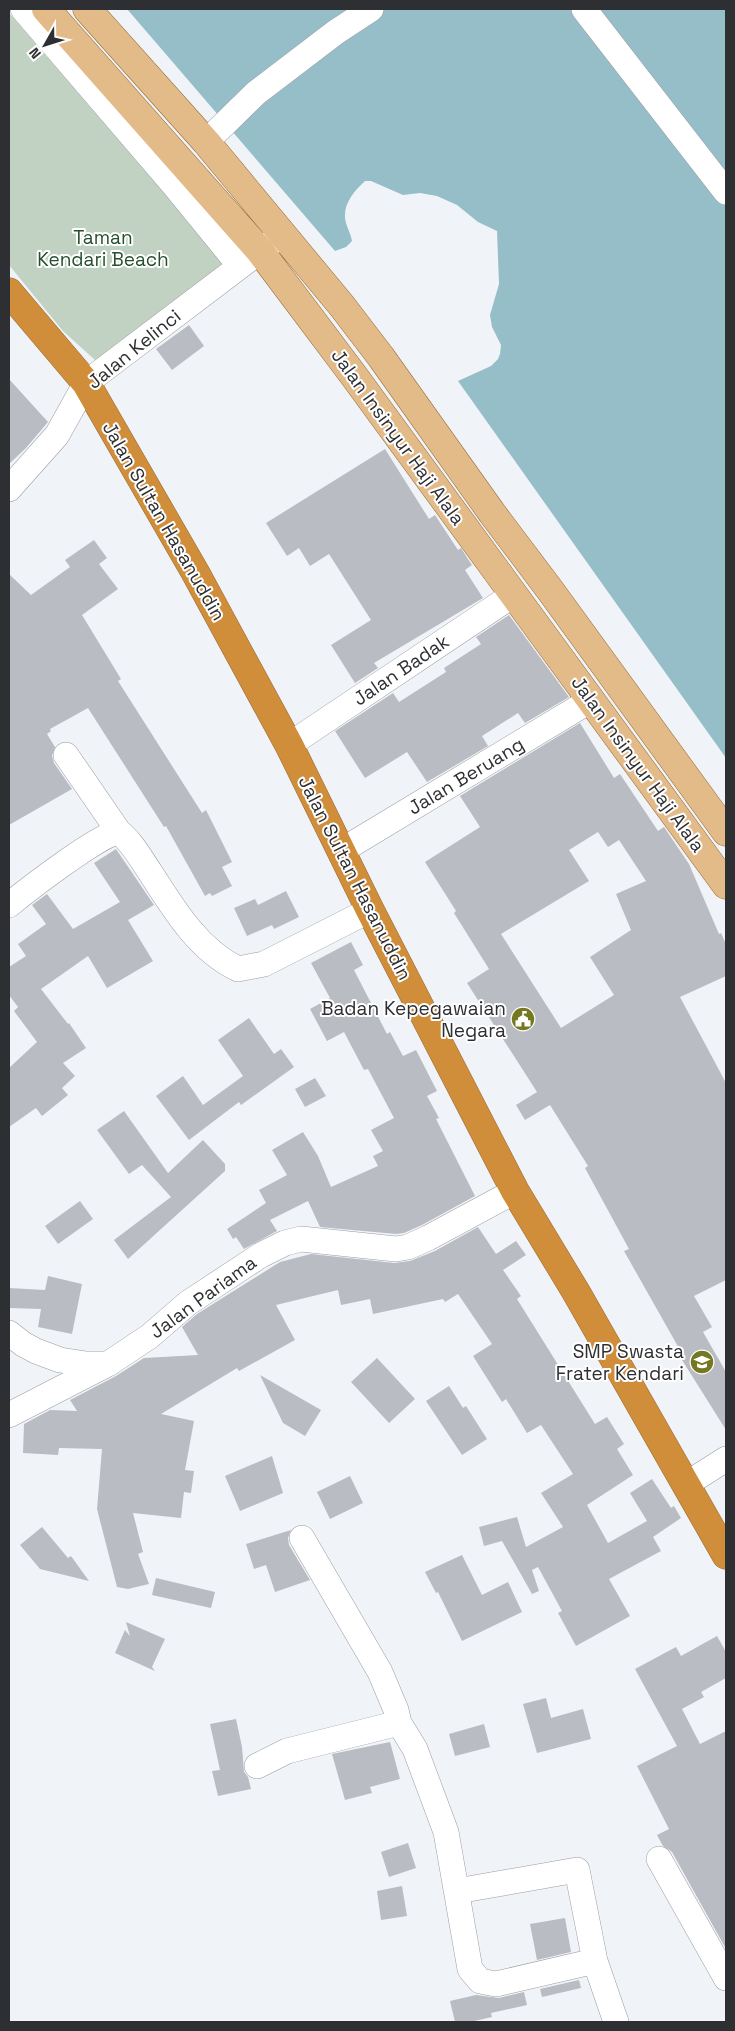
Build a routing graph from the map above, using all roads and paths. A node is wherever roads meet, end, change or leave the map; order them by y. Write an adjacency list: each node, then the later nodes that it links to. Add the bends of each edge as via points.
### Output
1 (87, 9): 6 (main road, Jalan Insinyur Haji Alala)
2 (371, 9): 6 (street, via 256,93)
3 (584, 9): 7 (street)
4 (35, 15): 5 (street); 9 (main road, Jalan Insinyur Haji Alala)
5 (9, 16)
6 (206, 142): 8 (main road, Jalan Insinyur Haji Alala)
7 (726, 192)
8 (283, 234): 9 (street, Jalan Kelinci); 18 (main road, Jalan Insinyur Haji Alala, via 381,357)
9 (250, 258): 11 (street, Jalan Kelinci); 13 (main road, Jalan Insinyur Haji Alala, via 354,376)
10 (9, 292): 11 (highway, Jalan Sultan Hasanuddin)
11 (86, 384): 12 (street, Jalan Kelinci, via 57,435); 15 (highway, Jalan Sultan Hasanuddin, via 195,572)
12 (9, 489)
13 (513, 596): 14 (main road, Jalan Insinyur Haji Alala); 15 (street, Jalan Badak)
14 (591, 700): 19 (street, Jalan Beruang); 20 (main road, Jalan Insinyur Haji Alala)
15 (288, 744): 19 (highway, Jalan Sultan Hasanuddin)
16 (66, 755): 17 (street)
17 (119, 832): 21 (street, via 103,837); 22 (street, via 198,939 219,958 238,969 264,964)
18 (726, 832)
19 (341, 851): 22 (highway, Jalan Sultan Hasanuddin)
20 (726, 885)
21 (9, 905)
22 (370, 910): 23 (highway, Jalan Sultan Hasanuddin)
23 (515, 1191): 25 (street, Jalan Pariama, via 408,1247 396,1249 301,1239 284,1243 261,1254 188,1303 150,1336); 28 (highway, Jalan Sultan Hasanuddin)
24 (9, 1333): 25 (street, via 36,1352 60,1360)
25 (108, 1364): 26 (street, Jalan Pariama)
26 (9, 1415)
27 (726, 1459): 28 (street)
28 (685, 1485): 30 (highway, Jalan Sultan Hasanuddin)
29 (302, 1538): 31 (street, via 380,1672)
30 (726, 1555)
31 (399, 1722): 32 (street, via 288,1751); 34 (street, via 415,1749 446,1832)
32 (257, 1766)
33 (659, 1859): 36 (street)
34 (457, 1891): 35 (street, via 470,1969 480,1981 496,1984); 35 (street, via 577,1870)
35 (596, 1961): 37 (street)
36 (726, 1978)
37 (616, 2022)

